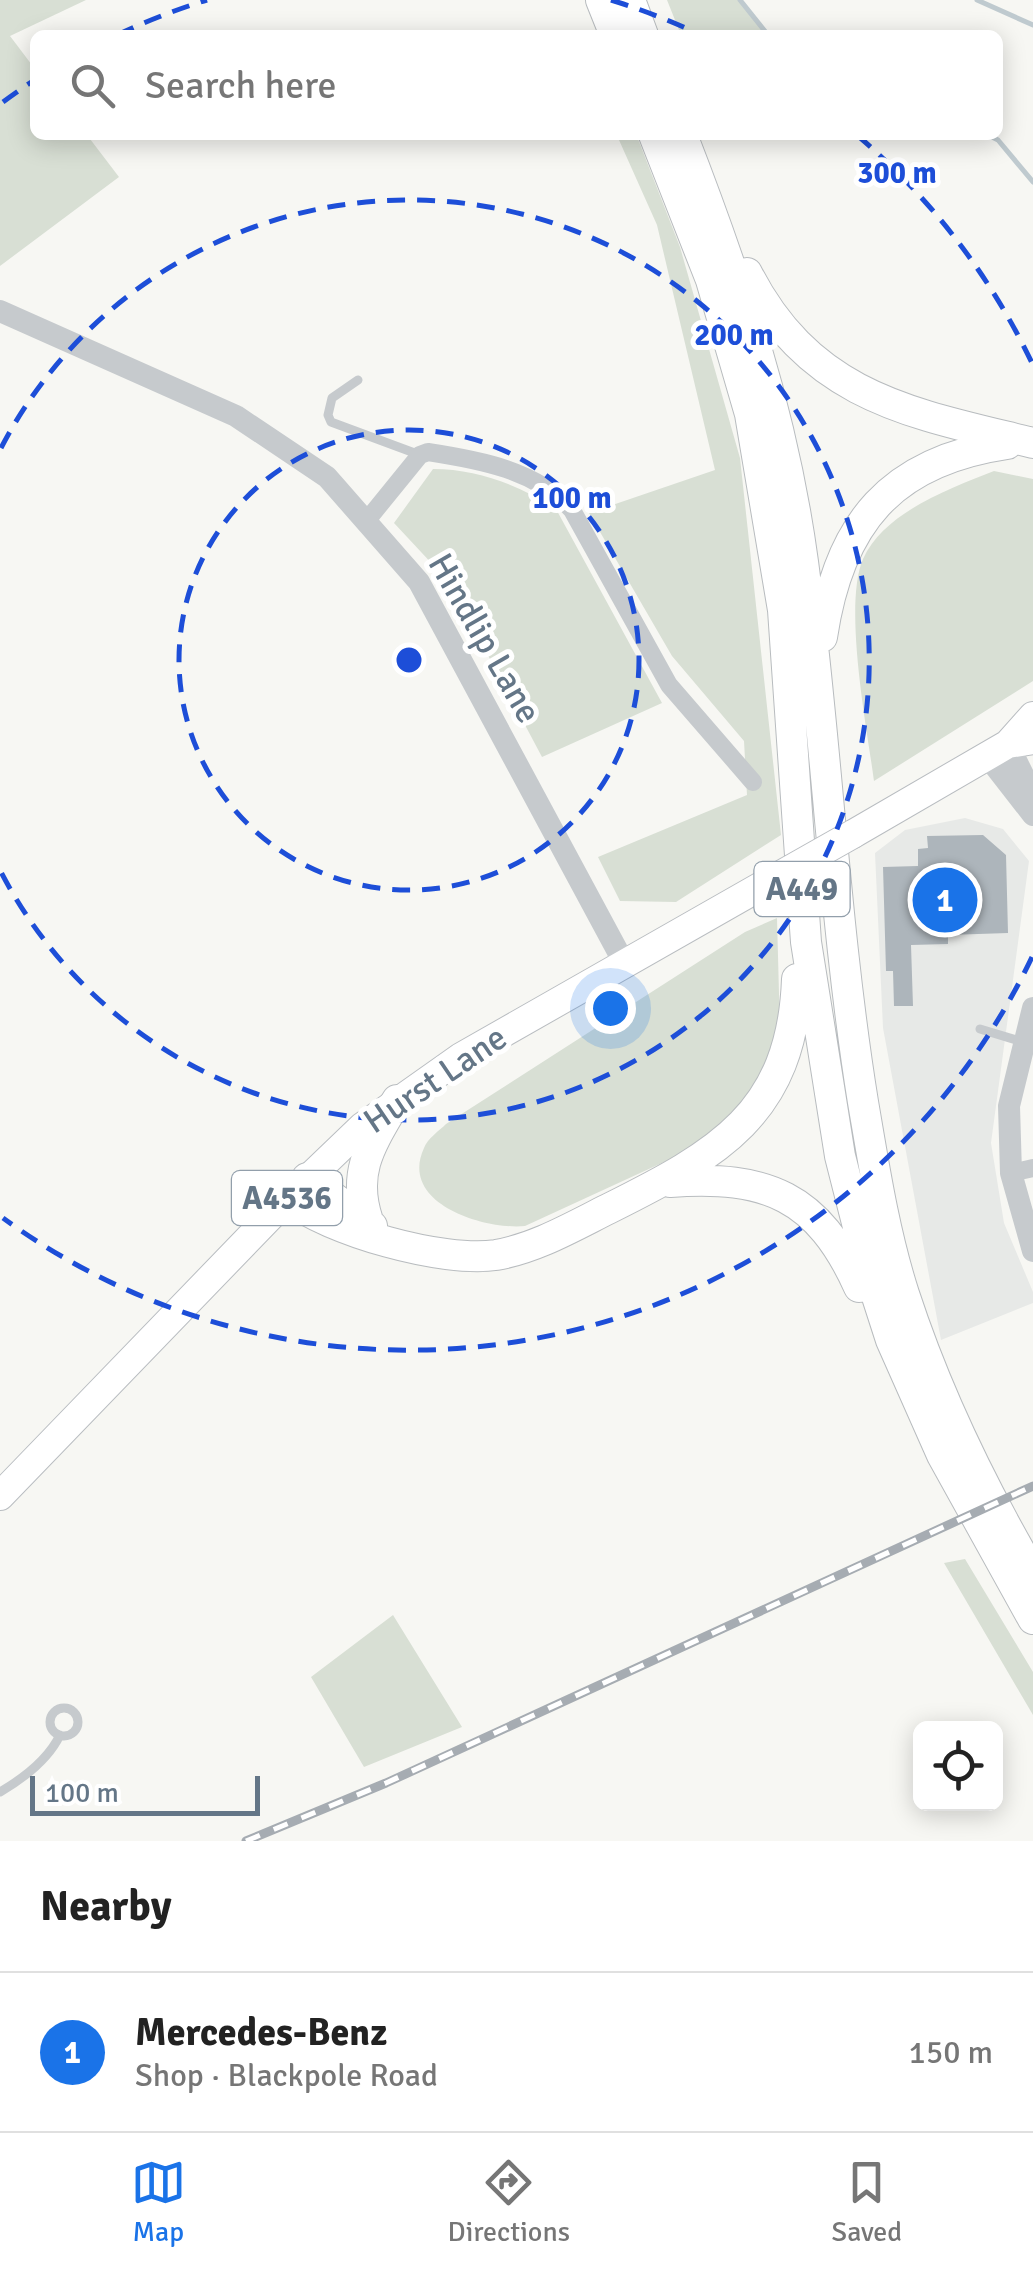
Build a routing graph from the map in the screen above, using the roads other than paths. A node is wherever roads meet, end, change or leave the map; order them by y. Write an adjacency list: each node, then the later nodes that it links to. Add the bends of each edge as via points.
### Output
1 (601, 0): 3 (highway)
2 (630, 0): 4 (highway)
3 (613, 30)
4 (642, 30)
5 (656, 140): 19 (highway, A449, via 710,280 750,414 784,610)
6 (684, 140): 7 (highway, A449)
7 (717, 226): 10 (highway, via 772,313 854,389 919,416); 13 (highway, A449, via 772,400 803,560)
8 (0, 311): 12 (street, Hindlip Lane, via 236,416 328,477)
9 (358, 380): 11 (lane, via 332,398 331,422)
10 (1029, 442): 13 (highway, via 948,455 922,466 875,504 834,577)
11 (420, 455): 12 (street); 16 (street, via 448,455 530,476 553,489 591,542 669,685)
12 (368, 519): 20 (street, Hindlip Lane, via 419,582)
13 (815, 671): 32 (highway, A449, via 852,1031 881,1203 939,1391)
14 (1033, 716): 15 (main road, A4536)
15 (1009, 747): 17 (street); 18 (street, via 1016,800); 20 (main road, Hurst Lane / A4536, bridge)
16 (753, 782)
17 (1033, 793): 18 (street)
18 (1033, 812)
19 (806, 942): 26 (highway, via 791,1044 770,1088 728,1140); 30 (highway, A449, via 840,1156)
20 (624, 961): 24 (main road, Hurst Lane / A4536)
21 (1033, 1008): 23 (street)
22 (980, 1029): 23 (lane)
23 (1025, 1042): 25 (street, via 1009,1106)
24 (397, 1100): 27 (main road, Hurst Lane / A4536); 28 (highway, via 361,1165 360,1193)
25 (1022, 1170): 29 (street)
26 (662, 1182): 28 (highway, via 556,1235 496,1255 449,1256); 30 (highway, via 714,1178 766,1186 806,1209 842,1250)
27 (298, 1188): 28 (highway); 31 (main road, Hurst Lane / A4536)
28 (374, 1228)
29 (1033, 1252)
30 (891, 1340): 33 (highway, A449, via 942,1455)
31 (0, 1496)
32 (1033, 1574)
33 (1033, 1619)
34 (60, 1735): 35 (lane, via 53,1750)
35 (0, 1792)

